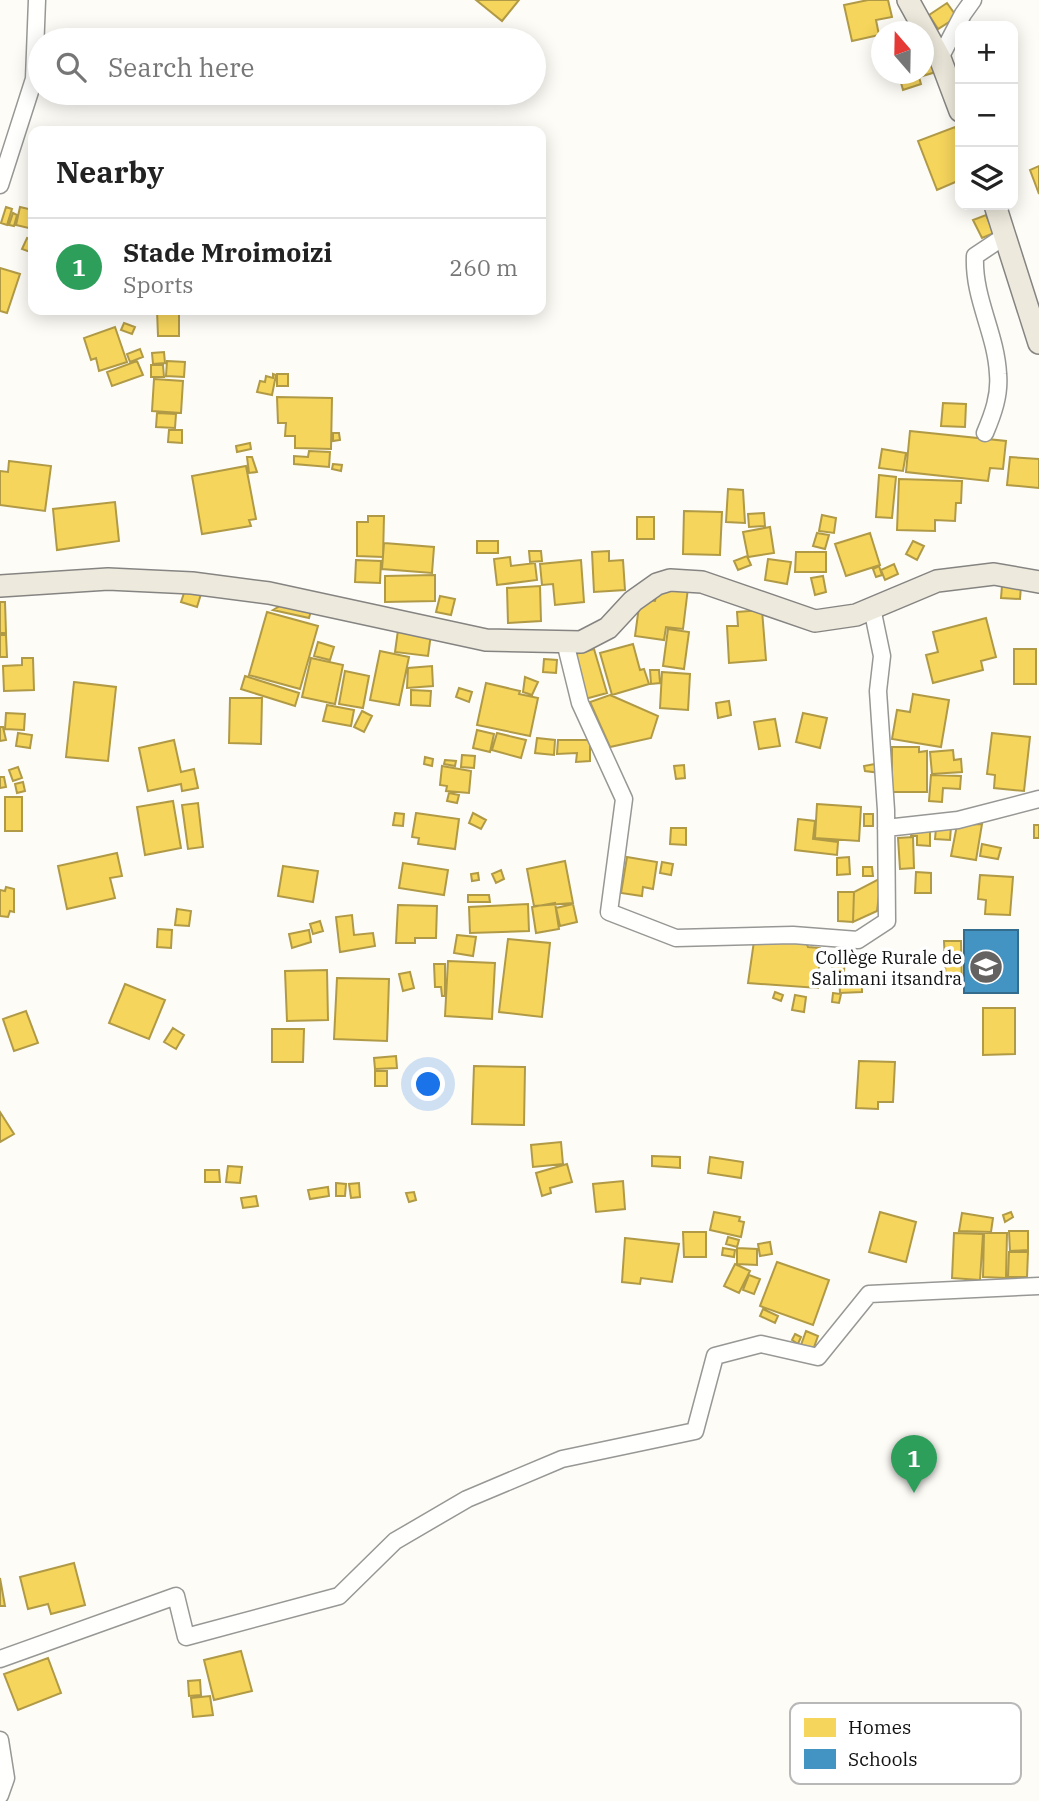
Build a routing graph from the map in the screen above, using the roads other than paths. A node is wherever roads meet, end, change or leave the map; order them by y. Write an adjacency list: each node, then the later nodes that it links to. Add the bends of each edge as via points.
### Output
1 (37, 0): 4 (street)
2 (908, 0): 5 (main road)
3 (974, 0): 5 (street)
4 (36, 28)
5 (940, 58): 7 (main road)
6 (28, 98): 8 (street)
7 (955, 98)
8 (0, 185)
9 (997, 210): 10 (main road)
10 (1005, 236): 11 (main road); 12 (street, via 975,256 974,279 998,373 996,408)
11 (1039, 343)
12 (985, 433)
13 (1039, 582): 15 (main road, via 994,573 937,581)
14 (0, 586): 16 (main road, via 108,579 192,583 269,593 486,640)
15 (872, 608): 16 (main road, via 814,621 702,582 670,580 633,601 608,628 581,642); 18 (street, via 882,656 878,691)
16 (565, 642): 18 (street, via 580,703 624,799 609,912 676,938 858,940 887,921)
17 (1039, 799): 18 (street, via 958,820)
18 (886, 828)
19 (1039, 1286): 20 (street, via 869,1294 818,1357 761,1344 715,1356 695,1431 562,1459 467,1499 395,1541 340,1595 186,1637 176,1596)
20 (0, 1659)
21 (0, 1740): 22 (street, via 6,1778)
22 (0, 1795)

